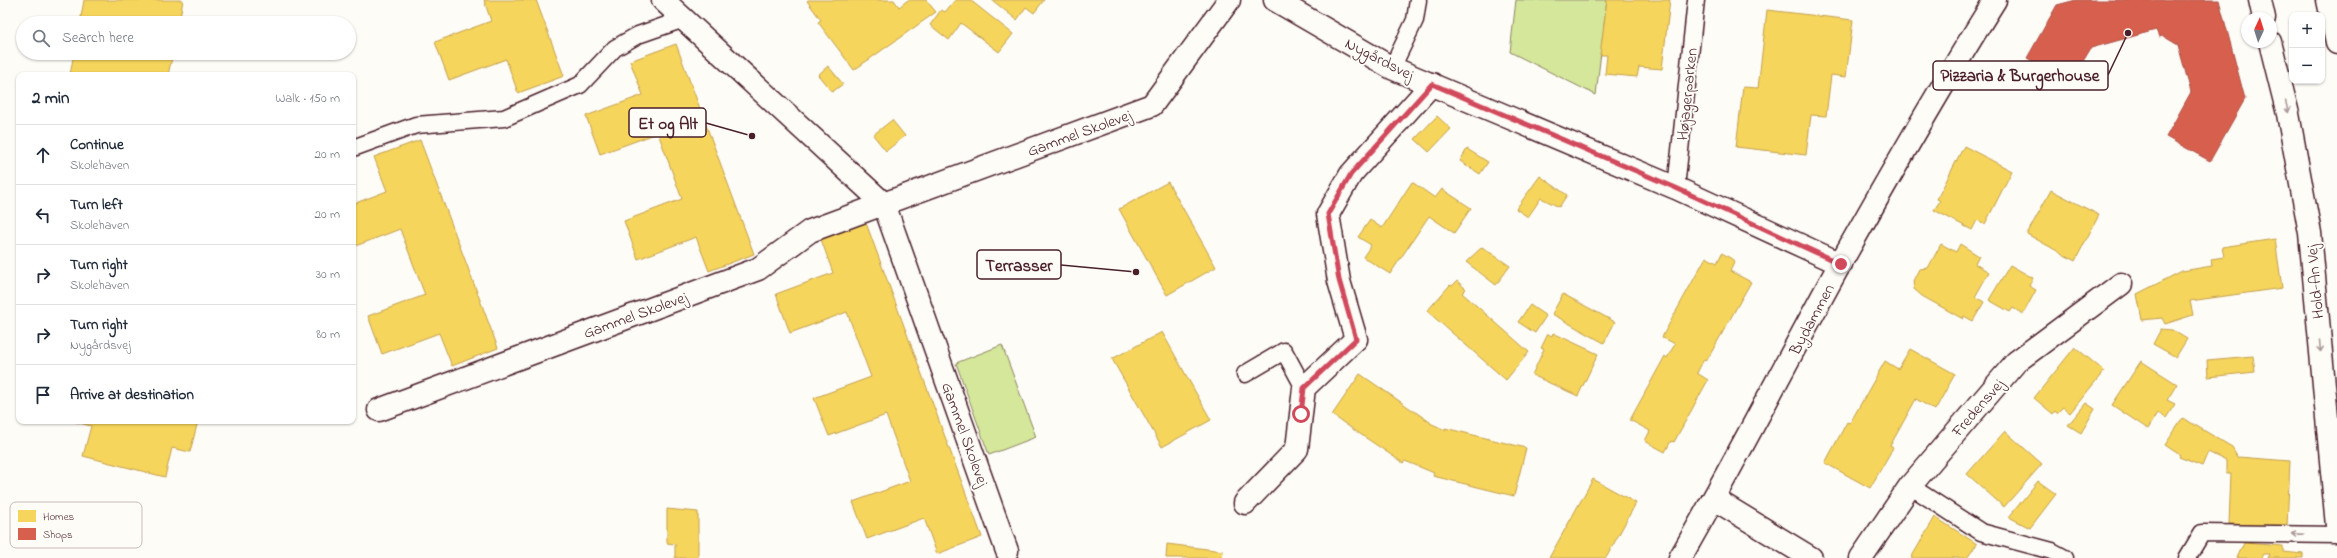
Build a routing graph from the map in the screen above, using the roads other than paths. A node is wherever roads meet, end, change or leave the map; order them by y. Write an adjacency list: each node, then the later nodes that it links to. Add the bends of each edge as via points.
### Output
1 (663, 0): 10 (street, Gammel Skolevej)
2 (1229, 0): 17 (street, Gammel Skolevej, via 1152,105)
3 (1275, 0): 13 (street, Nygårdsvej)
4 (1418, 0): 13 (lane, via 1415,20)
5 (1696, 0): 16 (lane, Højagerparken)
6 (1995, 0): 18 (street, Bydammen)
7 (2260, 0): 9 (street)
8 (2328, 0): 11 (street)
9 (2263, 12)
10 (684, 19): 15 (lane, via 638,35 615,48 580,86 504,118 416,125); 17 (street, Gammel Skolevej)
11 (2337, 43)
12 (2272, 48): 26 (street, Hold-An Vej, one-way to 26, via 2288,114 2310,233)
13 (1392, 68): 14 (street, Nygårdsvej)
14 (1432, 84): 16 (street, Nygårdsvej); 21 (street, via 1351,174 1328,214 1339,280 1356,339)
15 (356, 147)
16 (1676, 188): 18 (street, Nygårdsvej)
17 (884, 204): 22 (street, Gammel Skolevej, via 810,231 758,269); 28 (street, Gammel Skolevej)
18 (1841, 264): 24 (street, Bydammen)
19 (2121, 284): 23 (street, Fredensvej, via 2016,362)
20 (1244, 374): 21 (lane, via 1284,351)
21 (1304, 388): 25 (street, via 1297,450)
22 (379, 410)
23 (1910, 486): 31 (street, Fredensvej); 32 (lane, via 1981,532 2052,551)
24 (1714, 500): 29 (street, Bydammen); 30 (street)
25 (1246, 503)
26 (2337, 526)
27 (2337, 534): 33 (lane, one-way to 33, via 2202,533)
28 (1007, 551)
29 (1680, 558)
30 (1811, 558)
31 (1861, 558)
32 (2066, 558)
33 (2187, 558)

